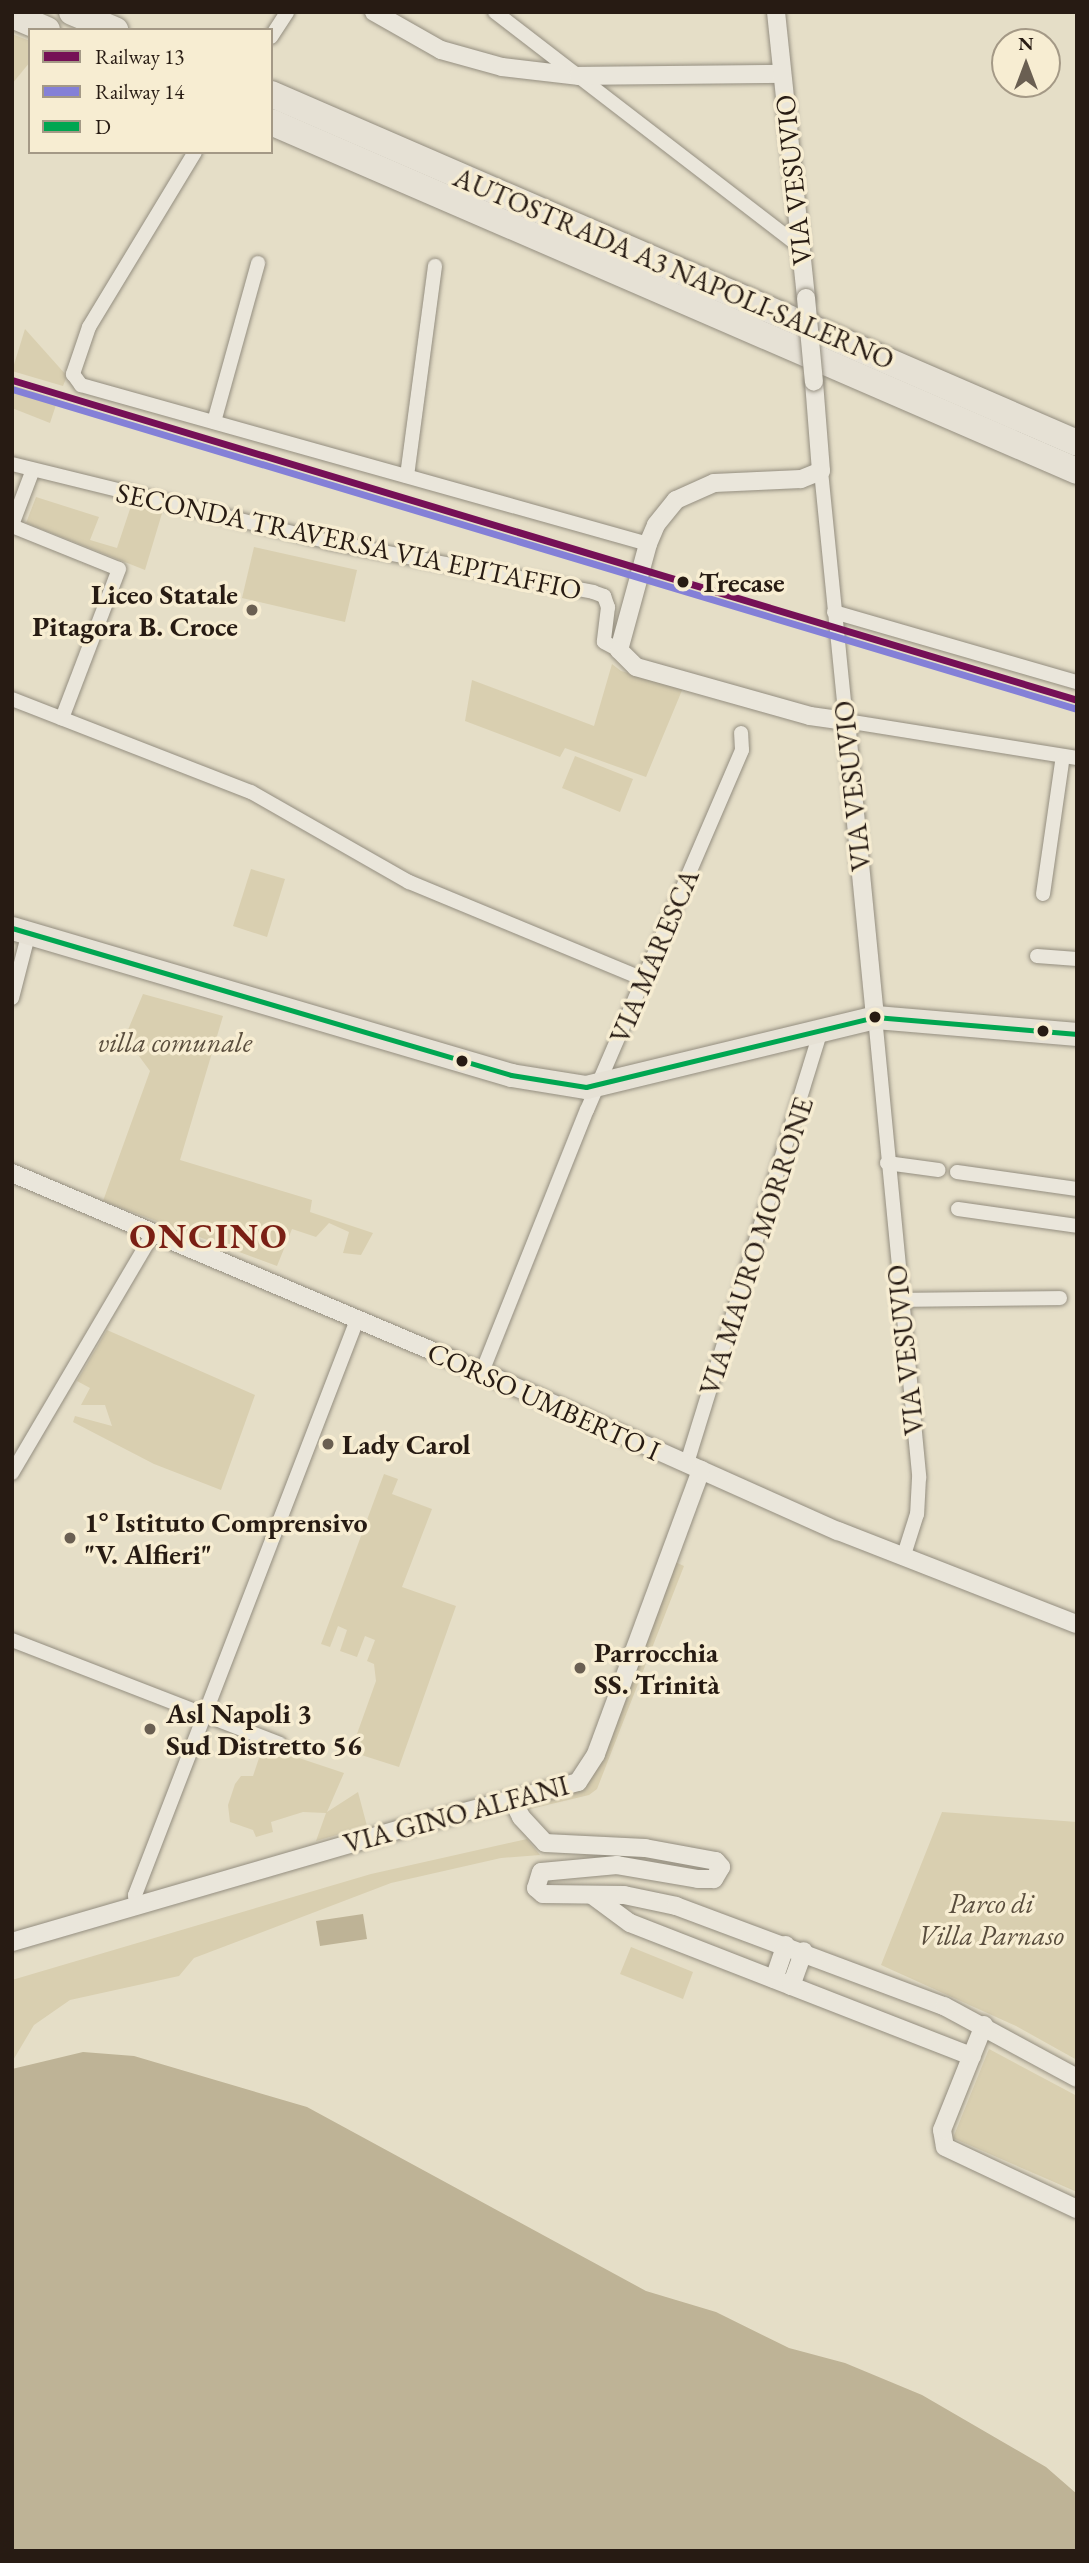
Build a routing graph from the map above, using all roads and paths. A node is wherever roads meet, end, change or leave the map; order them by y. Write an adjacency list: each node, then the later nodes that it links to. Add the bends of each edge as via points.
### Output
1 (72, 12): 8 (highway)
2 (287, 12): 9 (street)
3 (374, 12): 11 (street, via 441,50 502,66)
4 (495, 12): 11 (street)
5 (776, 12): 10 (street, VIA VESUVIO)
6 (12, 16): 7 (highway)
7 (42, 28)
8 (110, 28)
9 (273, 34)
10 (781, 74): 11 (street); 15 (street, VIA VESUVIO)
11 (579, 76): 15 (street)
12 (273, 95): 19 (highway, AUTOSTRADA A3 NAPOLI-SALERNO)
13 (273, 123): 22 (highway, AUTOSTRADA A3 NAPOLI-SALERNO)
14 (194, 154): 18 (street, via 125,261 89,327 73,374 81,385 96,391)
15 (799, 246): 21 (street, VIA VESUVIO, bridge)
16 (258, 263): 18 (street)
17 (435, 266): 24 (street)
18 (214, 422): 24 (street)
19 (1077, 443)
20 (12, 464): 23 (street)
21 (821, 471): 26 (street, via 801,479 714,483 676,500); 27 (street, VIA VESUVIO)
22 (1077, 471)
23 (32, 472): 25 (street); 28 (street, SECONDA TRAVERSA VIA EPITAFFIO, via 329,542 593,592 604,596 608,607 604,642)
24 (407, 476): 26 (street)
25 (12, 525): 31 (street, via 119,569)
26 (648, 544): 28 (street)
27 (834, 612): 29 (street); 32 (street, VIA VESUVIO)
28 (620, 650): 32 (street, via 623,659 636,667 810,716)
29 (1077, 682)
30 (12, 699): 31 (street)
31 (62, 718): 39 (street, via 251,792 409,881)
32 (846, 721): 34 (street); 41 (street, VIA VESUVIO)
33 (741, 733): 39 (street, VIA MARESCA, via 742,750)
34 (1070, 757): 35 (street)
35 (1043, 894)
36 (20, 930): 40 (street); 44 (main road, via 511,1075)
37 (1037, 956): 38 (street)
38 (1077, 959)
39 (643, 979): 44 (street, VIA MARESCA)
40 (12, 998)
41 (875, 1017): 42 (main road); 43 (main road); 45 (street, VIA VESUVIO)
42 (822, 1028): 44 (main road); 57 (street, VIA MAURO MORRONE)
43 (1077, 1034)
44 (598, 1086): 56 (street, VIA MARESCA)
45 (887, 1163): 46 (street); 54 (street, VIA VESUVIO)
46 (939, 1170)
47 (957, 1172): 49 (street)
48 (12, 1173): 52 (street, CORSO UMBERTO I)
49 (1077, 1189)
50 (958, 1209): 51 (street)
51 (1077, 1227)
52 (153, 1234): 55 (street, CORSO UMBERTO I); 58 (street)
53 (1060, 1298): 54 (street)
54 (899, 1300): 59 (street, VIA VESUVIO, via 920,1497)
55 (357, 1320): 56 (street, CORSO UMBERTO I); 62 (street)
56 (482, 1372): 57 (street, CORSO UMBERTO I)
57 (694, 1467): 59 (street, CORSO UMBERTO I); 64 (street, VIA GINO ALFANI, via 587,1774 558,1790)
58 (12, 1473)
59 (903, 1558): 60 (street, CORSO UMBERTO I)
60 (1077, 1624)
61 (12, 1640): 62 (street)
62 (204, 1714): 63 (street); 66 (street, via 135,1895)
63 (280, 1744)
64 (512, 1799): 65 (street, via 520,1818 545,1843 645,1848 716,1861 721,1867 714,1879 617,1865 541,1872 536,1878 536,1888 543,1894); 66 (street, VIA GINO ALFANI)
65 (592, 1895): 68 (street, via 650,1899); 70 (street, via 630,1923)
66 (136, 1906): 67 (street, VIA GINO ALFANI)
67 (12, 1942)
68 (786, 1945): 69 (street); 70 (street)
69 (804, 1951): 71 (street); 72 (street)
70 (774, 1979): 71 (street)
71 (791, 1986): 73 (street)
72 (984, 2025): 73 (street); 74 (street)
73 (972, 2056): 75 (street, via 942,2130 944,2147)
74 (1077, 2078)
75 (1077, 2209)

